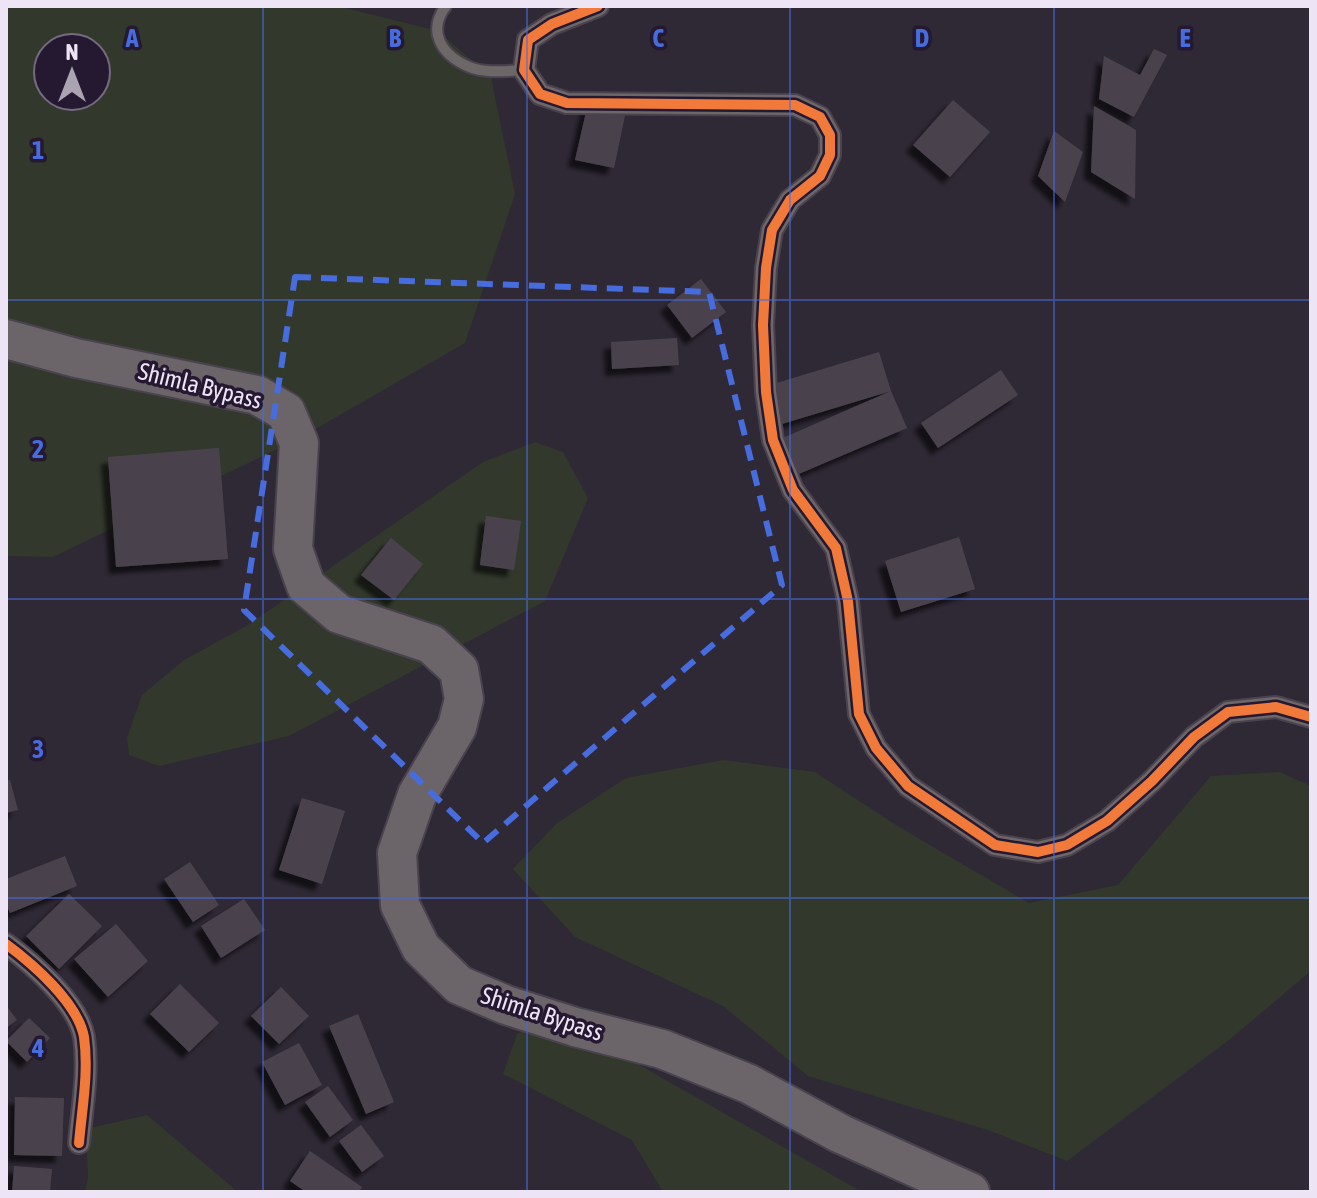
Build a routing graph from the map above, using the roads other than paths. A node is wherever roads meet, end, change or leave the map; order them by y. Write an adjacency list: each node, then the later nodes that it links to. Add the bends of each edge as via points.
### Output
1 (446, 6): 3 (lane, via 436,32 442,48 468,66)
2 (598, 6): 3 (street, via 528,40)
3 (524, 70): 5 (street, via 540,94 567,103 795,105 820,117 830,135 830,155 820,176 790,200 772,230 764,310 766,392 773,440 793,490 836,548 848,601 859,714 876,748 908,786 995,845 1038,852 1067,845 1107,821 1194,737 1228,712 1276,707)
4 (6, 339): 8 (highway, Shimla Bypass, via 257,395 286,412 299,443 293,549 306,586 339,614 431,644 459,670 464,699 457,727 417,795 397,853 400,905 421,948 459,985 575,1027 662,1049 749,1084 841,1134)
5 (1311, 717)
6 (6, 944): 7 (street, via 64,997 84,1034)
7 (79, 1143)
8 (970, 1192)

